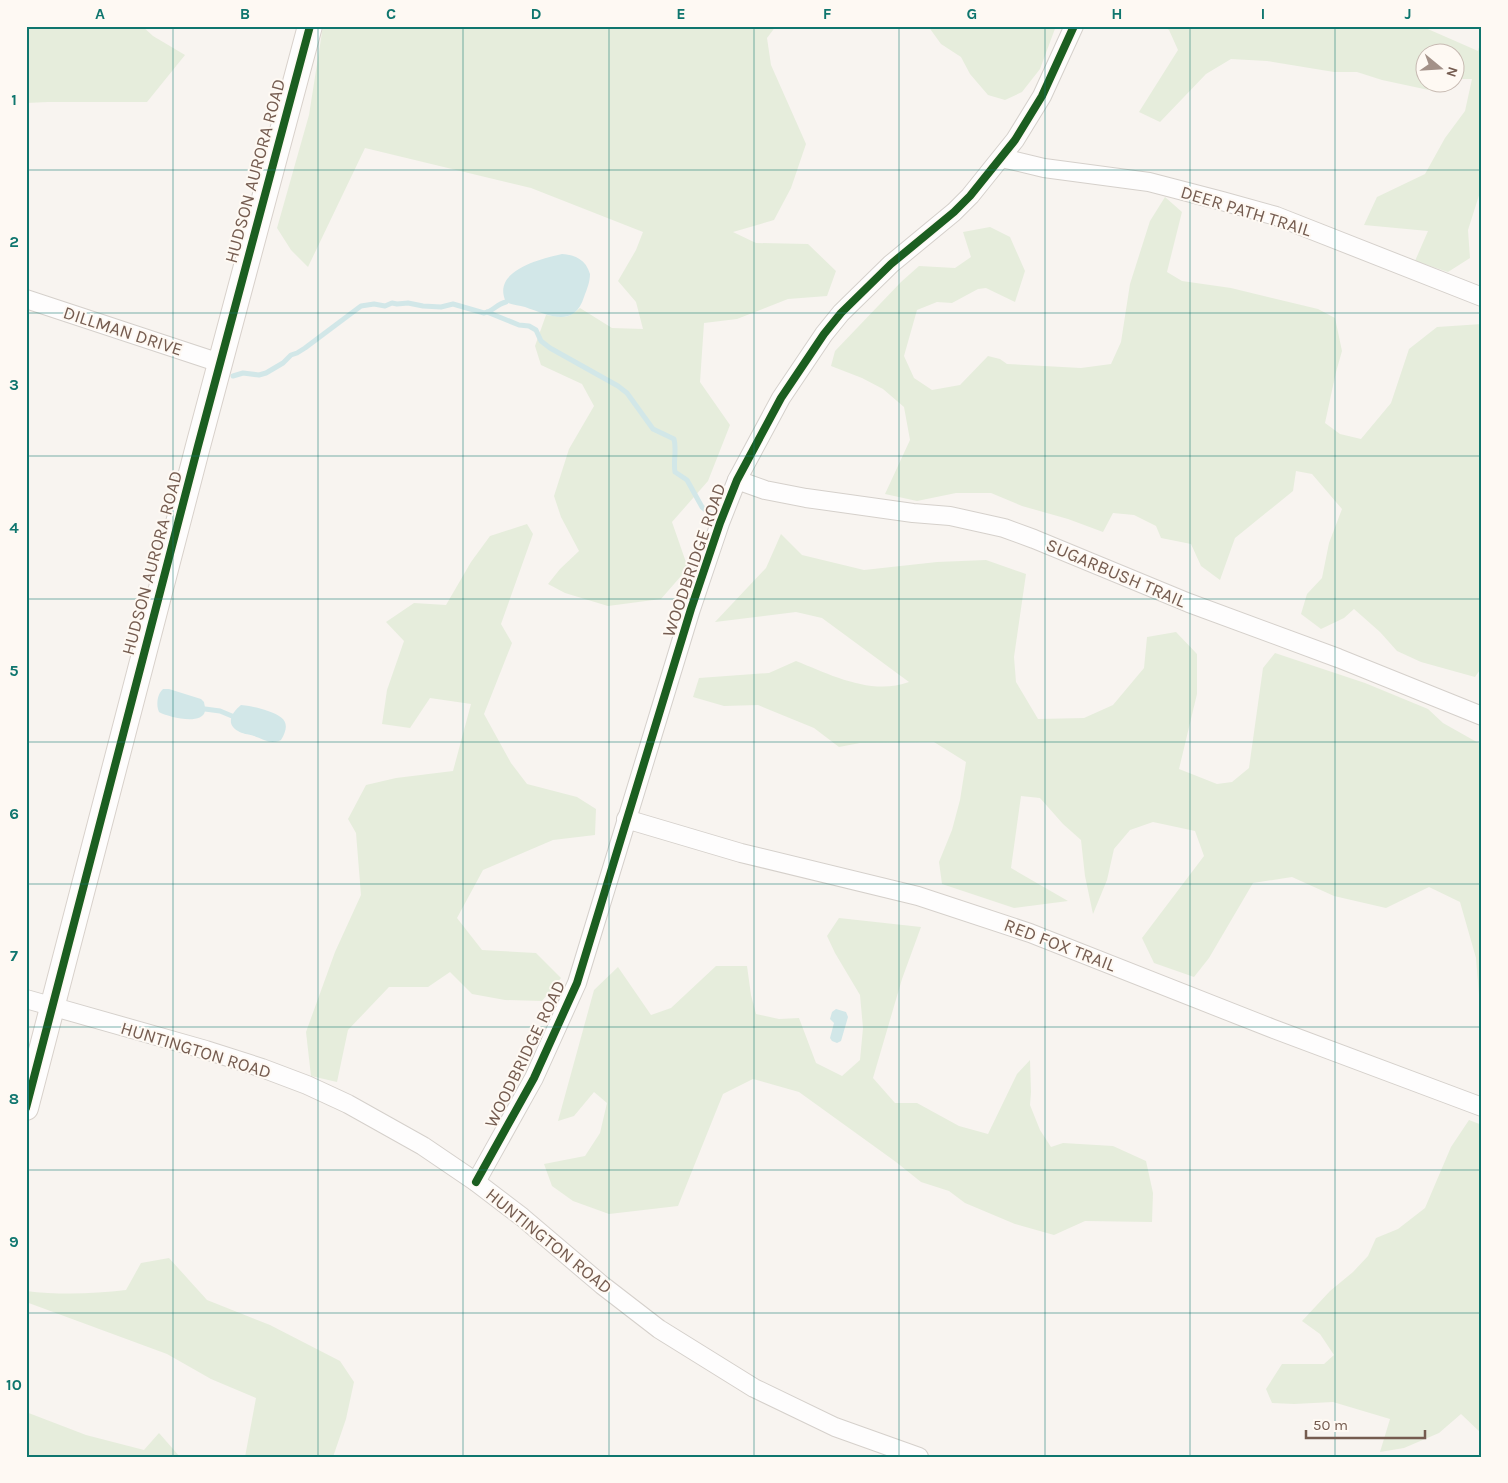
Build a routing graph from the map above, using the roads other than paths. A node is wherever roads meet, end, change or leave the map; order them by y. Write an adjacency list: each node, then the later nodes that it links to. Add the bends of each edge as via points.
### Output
1 (310, 26): 6 (street, HUDSON AURORA ROAD)
2 (1074, 26): 3 (street, WOODBRIDGE ROAD, via 1042,96)
3 (1002, 158): 4 (street, DEER PATH TRAIL, via 1149,182 1231,203 1276,216); 7 (street, WOODBRIDGE ROAD, via 954,212 840,313 781,398)
4 (1482, 296)
5 (26, 299): 6 (street, DILLMAN DRIVE)
6 (220, 363): 11 (street, HUDSON AURORA ROAD)
7 (737, 480): 8 (street, SUGARBUSH TRAIL, via 765,490 798,496 950,516 1004,528); 9 (street, WOODBRIDGE ROAD, via 691,608)
8 (1482, 716)
9 (626, 819): 12 (street, RED FOX TRAIL, via 741,853 918,896 1030,933); 14 (street, WOODBRIDGE ROAD, via 577,983 534,1078)
10 (26, 999): 11 (street, HUNTINGTON ROAD)
11 (52, 1007): 13 (street, HUDSON AURORA ROAD); 14 (street, HUNTINGTON ROAD, via 206,1050 307,1085 394,1129)
12 (1482, 1107)
13 (26, 1108)
14 (476, 1182): 15 (street, HUNTINGTON ROAD, via 659,1329 754,1388 835,1427)
15 (919, 1457)

